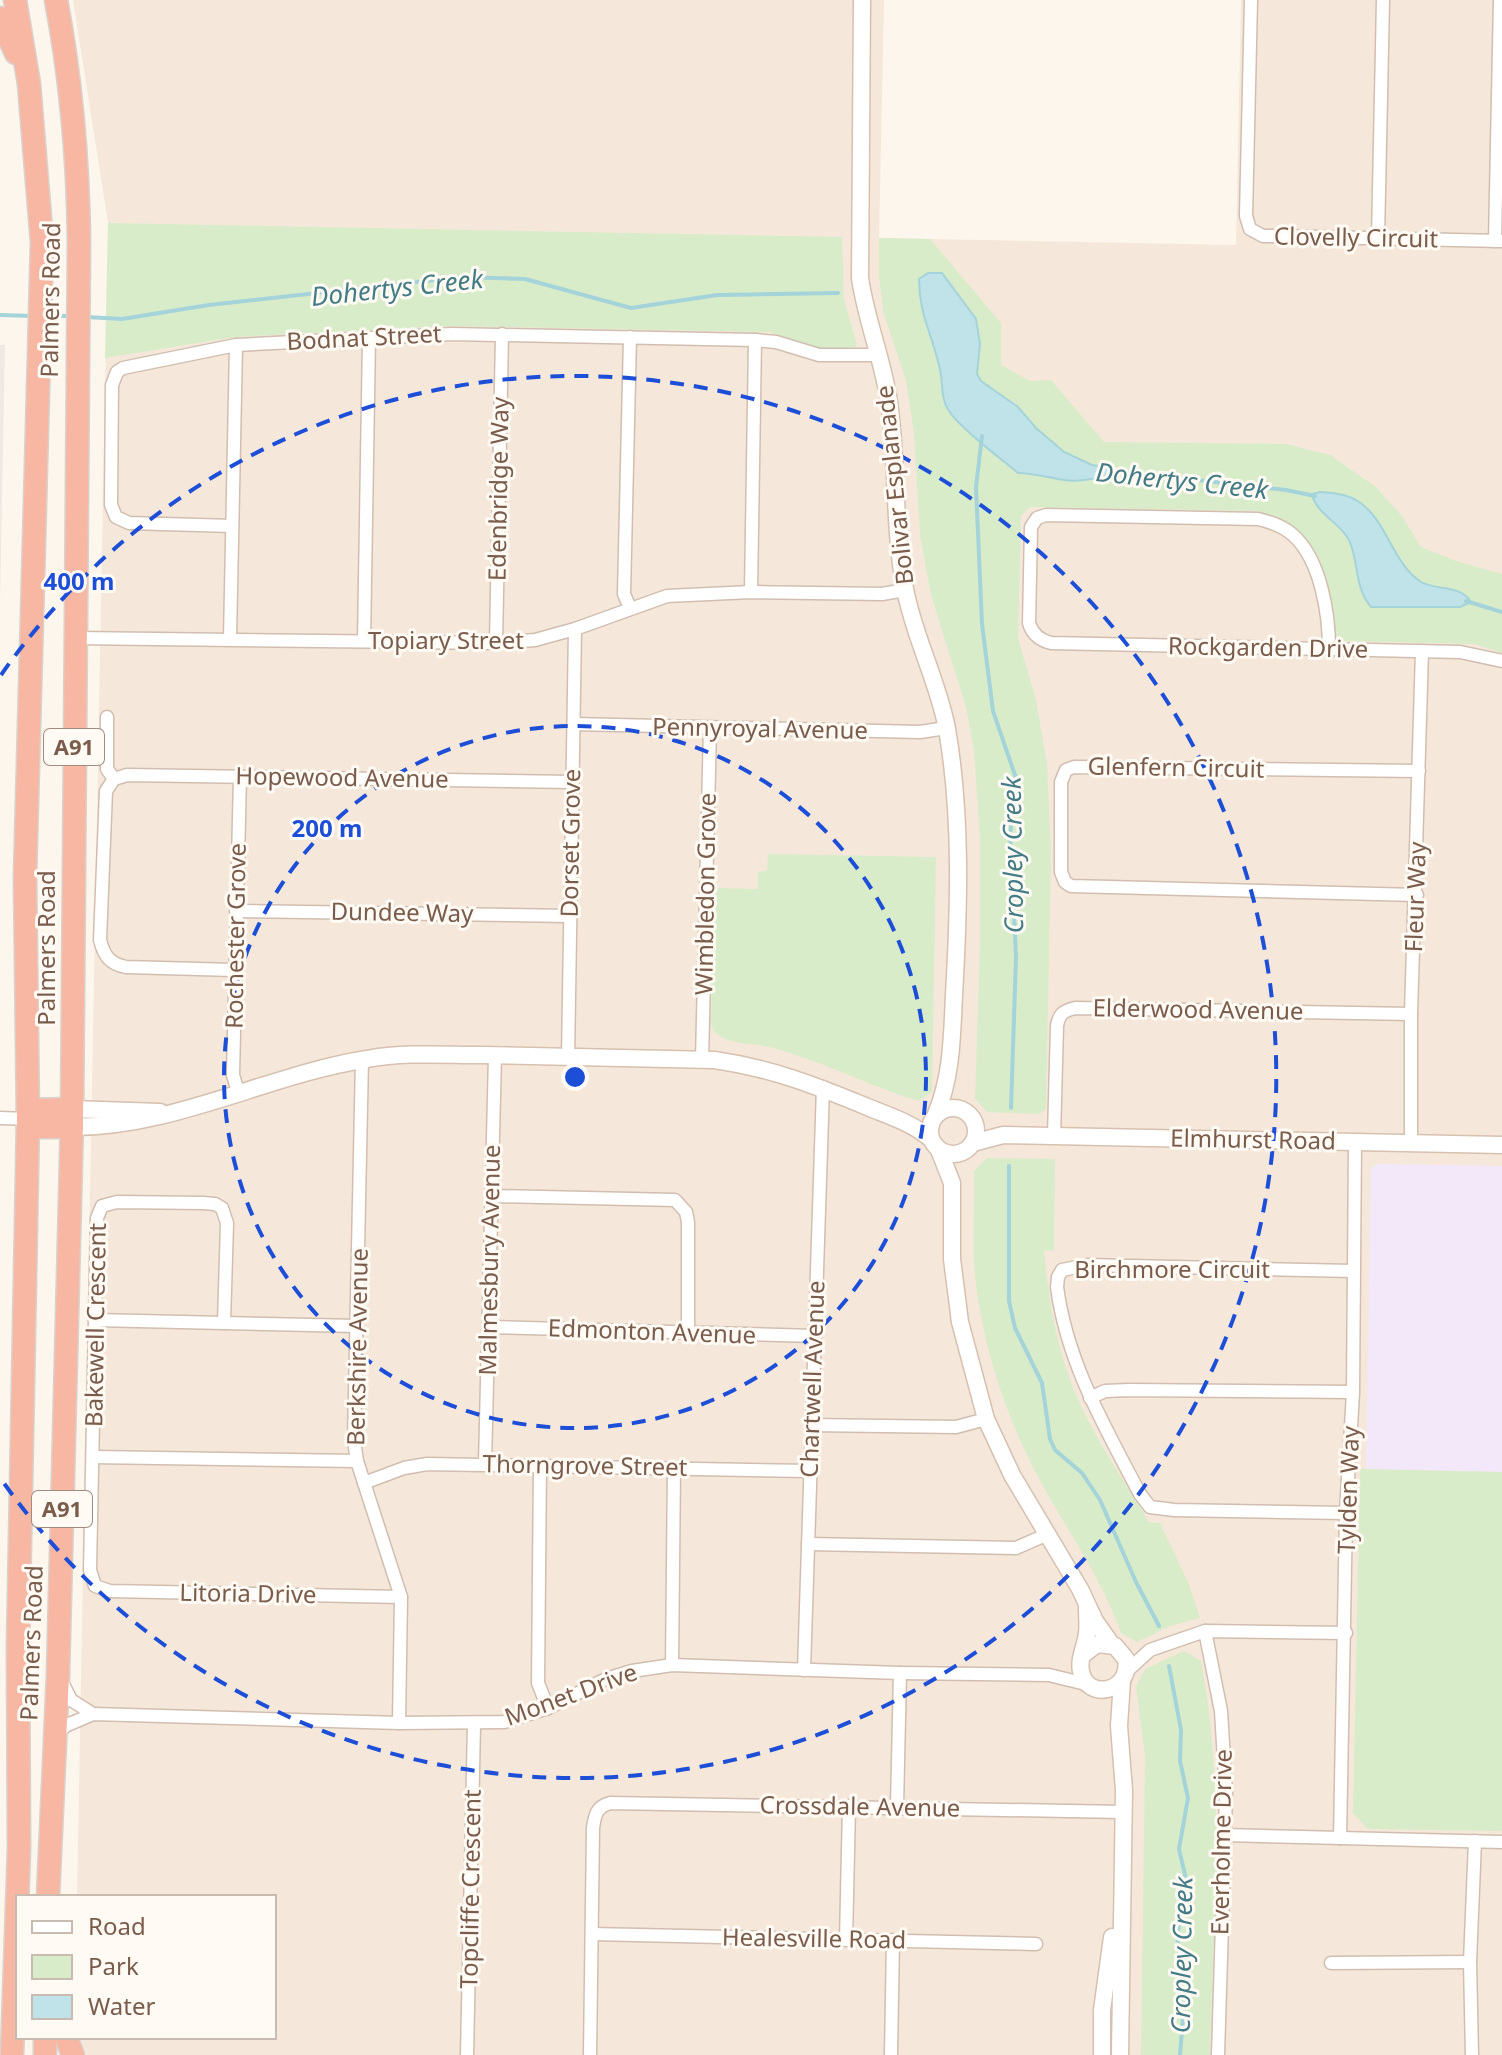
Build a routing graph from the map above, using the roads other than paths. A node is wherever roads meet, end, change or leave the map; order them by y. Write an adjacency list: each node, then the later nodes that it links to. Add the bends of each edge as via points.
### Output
1 (15, 0): 8 (highway, Palmers Road / A91)
2 (56, 0): 22 (highway, Palmers Road / A91, via 78,172)
3 (862, 0): 16 (street, Bolivar Esplanade, via 859,257)
4 (1251, 0): 9 (street, Clovelly Circuit, via 1247,224 1263,236)
5 (1383, 0): 9 (street)
6 (1500, 0): 10 (street)
7 (0, 18): 8 (highway)
8 (29, 84): 52 (highway, Palmers Road / A91, via 42,242 25,862)
9 (1378, 238): 10 (street, Clovelly Circuit)
10 (1499, 241)
11 (502, 334): 12 (street, Bodnat Street); 13 (street, Bodnat Street); 25 (street, Edenbridge Way)
12 (630, 337): 14 (street, Bodnat Street); 20 (street, via 624,594)
13 (369, 338): 15 (street, Bodnat Street); 24 (street)
14 (755, 340): 16 (street, Bodnat Street, via 837,357); 19 (street)
15 (236, 345): 17 (street); 17 (street, Bodnat Street, via 130,366 117,372 112,385 111,505 116,517 129,523)
16 (878, 355): 18 (street, Bolivar Esplanade, via 889,401)
17 (232, 526): 23 (street)
18 (905, 590): 19 (street, Topiary Street); 32 (street, Bolivar Esplanade)
19 (751, 592): 20 (street, Topiary Street, via 667,596)
20 (630, 608): 21 (street, Topiary Street)
21 (575, 629): 25 (street, Topiary Street); 30 (street, Dorset Grove)
22 (75, 638): 23 (street, Topiary Street); 53 (highway, Palmers Road / A91)
23 (230, 639): 24 (street, Topiary Street)
24 (364, 641): 25 (street, Topiary Street)
25 (496, 643)
26 (1329, 649): 26 (street, Rockgarden Drive, via 1327,619 1309,556 1302,543 1280,526 1258,519 1053,515 1037,518 1030,533 1029,623 1035,635 1051,643); 27 (street, Rockgarden Drive)
27 (1422, 651): 28 (street, Rockgarden Drive); 33 (street, Fleur Way)
28 (1502, 661)
29 (107, 717): 35 (street, via 107,769)
30 (574, 724): 31 (street, Pennyroyal Avenue); 36 (street, Dorset Grove)
31 (710, 728): 32 (street, Pennyroyal Avenue); 45 (street, Wimbledon Grove)
32 (946, 728): 46 (street, Bolivar Esplanade, via 958,878)
33 (1419, 771): 37 (street, Fleur Way); 37 (street, Glenfern Circuit, via 1074,767 1066,770 1061,782 1061,872 1071,886)
34 (240, 776): 35 (street, Hopewood Avenue); 36 (street, Hopewood Avenue); 38 (street, Rochester Grove)
35 (114, 779): 40 (street, via 106,791 103,951 116,965 126,967)
36 (572, 782): 39 (street, Dorset Grove)
37 (1417, 895): 41 (street, Fleur Way)
38 (236, 911): 39 (street, Dundee Way); 40 (street, Rochester Grove)
39 (569, 916): 43 (street, Dorset Grove)
40 (234, 970): 48 (street, Rochester Grove, via 233,1075)
41 (1411, 1014): 56 (street, Elderwood Avenue, via 1066,1010 1057,1026); 58 (street, Fleur Way)
42 (495, 1055): 43 (street); 44 (street); 63 (street, Malmesbury Avenue)
43 (568, 1057): 45 (street)
44 (362, 1059): 48 (street); 67 (street, Berkshire Avenue)
45 (702, 1060): 47 (street, via 746,1064)
46 (950, 1062): 49 (street, Bolivar Esplanade); 50 (street, Bolivar Esplanade, via 960,1101)
47 (823, 1087): 54 (street); 70 (street, Chartwell Avenue)
48 (239, 1095): 53 (street, via 140,1122)
49 (935, 1115): 50 (street, via 952,1108); 54 (street); 59 (street, via 929,1130)
50 (971, 1117): 55 (street, Elmhurst Road); 61 (street, via 976,1130)
51 (0, 1118): 52 (street)
52 (28, 1118): 53 (highway); 114 (highway, Palmers Road / A91)
53 (72, 1118): 96 (highway, Palmers Road / A91)
54 (901, 1119): 59 (street)
55 (1003, 1135): 56 (street, Elmhurst Road); 61 (street, Elmhurst Road)
56 (1054, 1136): 57 (street, Elmhurst Road)
57 (1355, 1142): 58 (street, Elmhurst Road); 64 (street, Tylden Way)
58 (1411, 1143): 60 (street, Elmhurst Road)
59 (935, 1145): 61 (street, via 956,1154); 62 (street)
60 (1502, 1145)
61 (970, 1146): 62 (street)
62 (952, 1183): 73 (street, via 952,1259 960,1322)
63 (492, 1196): 68 (street, Malmesbury Avenue); 69 (street, via 675,1200 688,1222)
64 (1353, 1271): 71 (street, Tylden Way); 72 (street, Birchmore Circuit, via 1087,1265 1062,1270 1060,1308)
65 (95, 1320): 66 (street); 66 (street, Bakewell Crescent, via 97,1218 102,1206 203,1203 215,1204 226,1216); 75 (street, Bakewell Crescent)
66 (224, 1323): 67 (street)
67 (357, 1326): 76 (street, Berkshire Avenue)
68 (489, 1327): 69 (street, Edmonton Avenue); 77 (street, Malmesbury Avenue)
69 (688, 1332): 70 (street, Edmonton Avenue)
70 (815, 1336): 74 (street, Chartwell Avenue)
71 (1353, 1392): 72 (street, via 1129,1390); 82 (street, Tylden Way)
72 (1090, 1398): 82 (street, Birchmore Circuit, via 1150,1507)
73 (986, 1419): 74 (street, via 956,1427); 83 (street)
74 (811, 1425): 80 (street, Chartwell Avenue)
75 (93, 1457): 76 (street); 85 (street, Bakewell Crescent, via 90,1570)
76 (357, 1461): 81 (street, Berkshire Avenue)
77 (485, 1464): 78 (street, Thorngrove Street); 81 (street, Thorngrove Street, via 427,1464)
78 (540, 1466): 79 (street, Thorngrove Street); 100 (street, via 538,1683)
79 (674, 1468): 80 (street, Thorngrove Street); 93 (street)
80 (809, 1471): 84 (street, Chartwell Avenue)
81 (364, 1483): 86 (street, Berkshire Avenue)
82 (1346, 1513): 89 (street, Tylden Way)
83 (1048, 1534): 84 (street, via 1016,1548); 87 (street)
84 (808, 1544): 94 (street, Chartwell Avenue)
85 (95, 1586): 86 (street, Litoria Drive, via 110,1591)
86 (401, 1597): 102 (street, Berkshire Avenue)
87 (1087, 1606): 90 (street); 92 (street)
88 (1205, 1631): 89 (street); 91 (street); 109 (street, Everholme Drive, via 1221,1711)
89 (1346, 1633): 110 (street, Tylden Way)
90 (1116, 1647): 91 (street); 92 (street, via 1097,1644); 98 (street, via 1126,1659)
91 (1150, 1650): 98 (street)
92 (1082, 1657): 97 (street, Monet Drive); 99 (street, via 1082,1677)
93 (672, 1665): 94 (street, Monet Drive); 100 (street, Monet Drive, via 606,1679)
94 (804, 1670): 95 (street, Monet Drive)
95 (900, 1673): 97 (street, Monet Drive); 107 (street)
96 (58, 1675): 101 (street, via 71,1700); 105 (highway, Palmers Road / A91)
97 (1049, 1675): 99 (street, Monet Drive)
98 (1124, 1676): 99 (street, via 1107,1689); 104 (street)
99 (1091, 1686): 104 (street)
100 (548, 1708): 103 (street, Monet Drive, via 504,1722)
101 (93, 1714): 102 (street, Monet Drive); 105 (street, via 65,1726)
102 (399, 1723): 103 (street, Monet Drive)
103 (474, 1724): 124 (street, Topcliffe Crescent)
104 (1119, 1726): 108 (street)
105 (53, 1749): 115 (highway, Palmers Road / A91)
106 (849, 1806): 107 (street, Crossdale Avenue); 117 (street, Crossdale Avenue, via 610,1803 598,1808 593,1828); 118 (street)
107 (897, 1807): 108 (street, Crossdale Avenue)
108 (1124, 1812): 113 (street)
109 (1225, 1835): 110 (street); 129 (street, Everholme Drive)
110 (1340, 1838): 111 (street)
111 (1475, 1841): 112 (street); 121 (street)
112 (1502, 1842)
113 (1122, 1870): 127 (street, via 1102,2010); 128 (street)
114 (17, 1895)
115 (48, 1895)
116 (16, 1909): 123 (highway, Palmers Road / A91)
117 (592, 1934): 118 (street, Healesville Road); 125 (street)
118 (846, 1940): 119 (street, Healesville Road)
119 (893, 1940): 120 (street, Healesville Road); 126 (street)
120 (1036, 1944)
121 (1470, 1962): 122 (street); 130 (street)
122 (1331, 1963)
123 (9, 2051)
124 (467, 2055)
125 (590, 2055)
126 (891, 2055)
127 (1102, 2055)
128 (1120, 2055)
129 (1218, 2055)
130 (1472, 2055)

